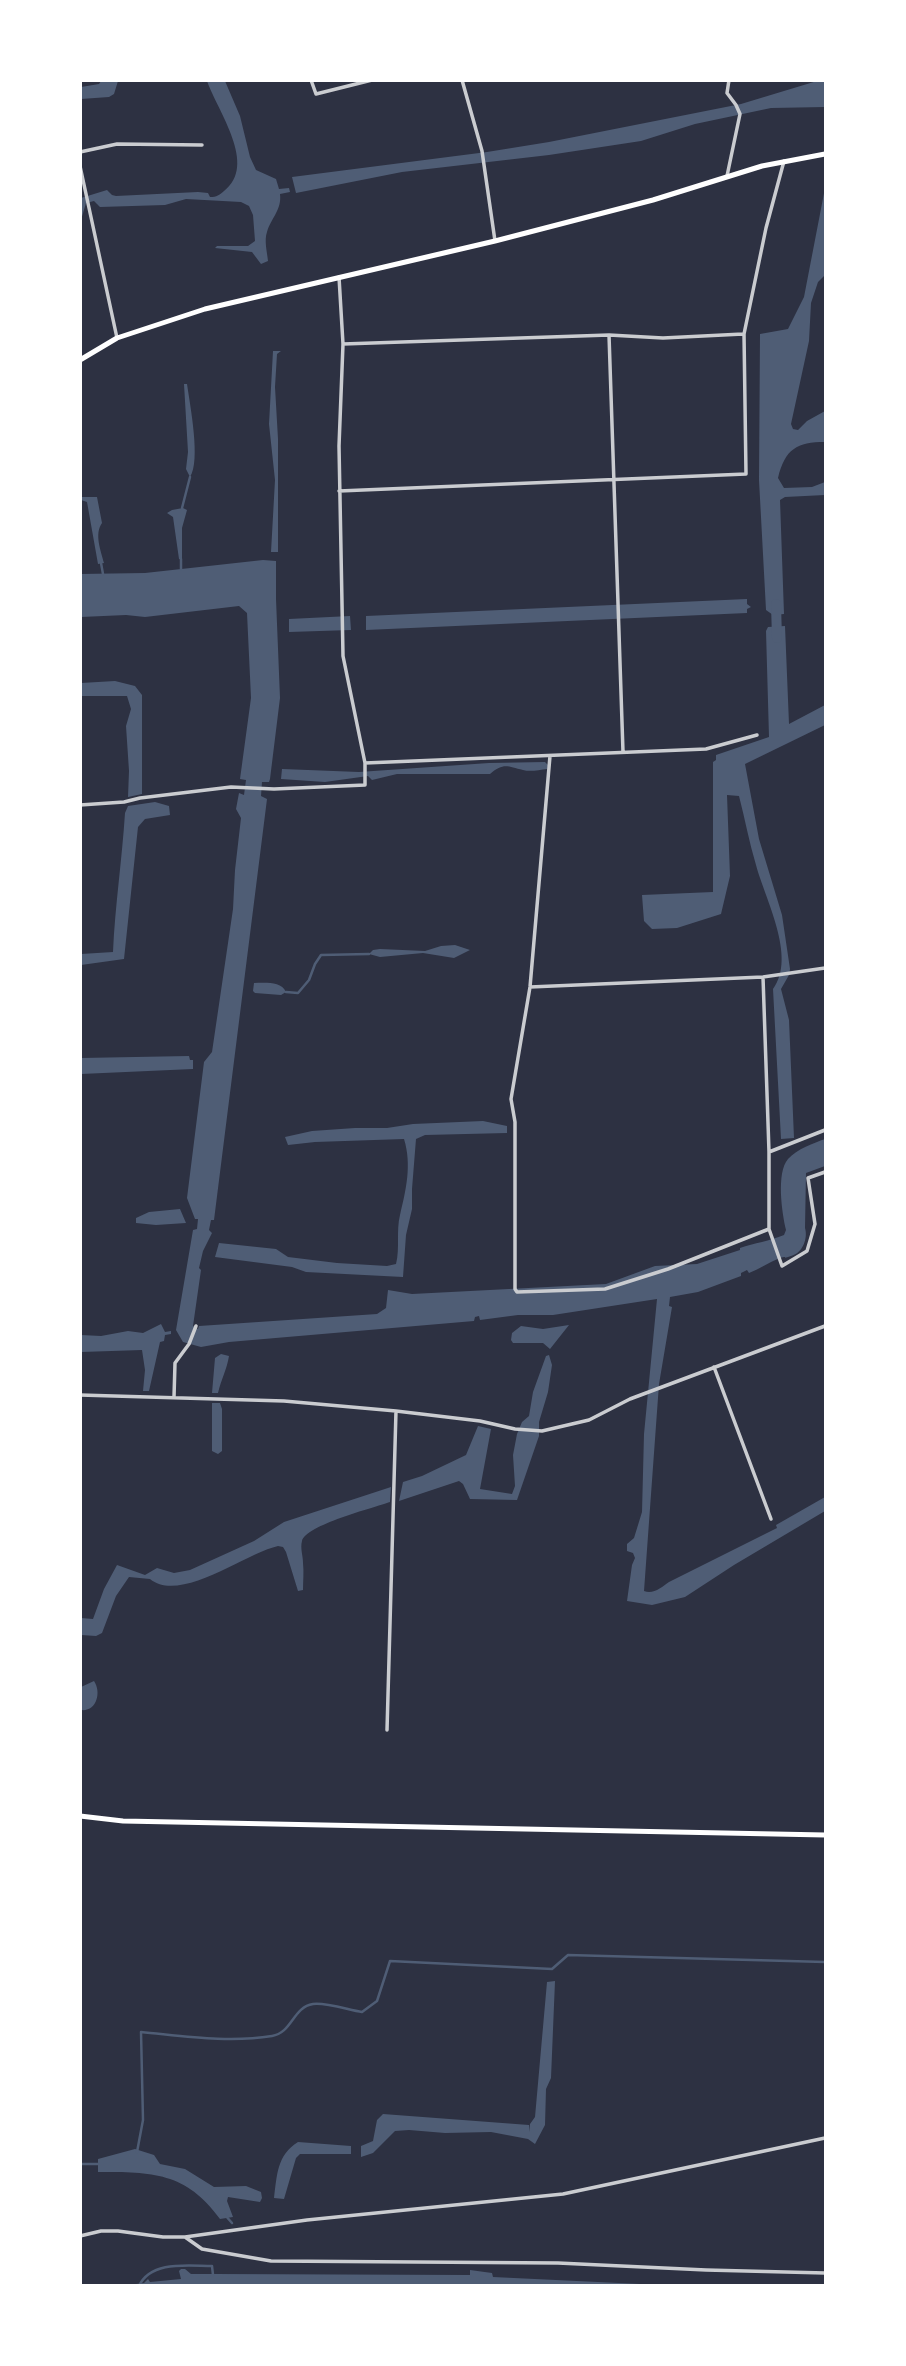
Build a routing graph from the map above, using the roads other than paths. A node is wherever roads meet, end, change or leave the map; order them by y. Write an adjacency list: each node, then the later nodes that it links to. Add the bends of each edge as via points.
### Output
1 (311, 80): 2 (street, via 316,94)
2 (372, 80)
3 (462, 80): 11 (street, via 485,165)
4 (729, 80): 10 (street, via 727,93 740,114)
5 (202, 145): 6 (street, via 117,144)
6 (80, 152)
7 (825, 154): 8 (main road)
8 (784, 161): 10 (main road); 13 (street)
9 (80, 166): 15 (street)
10 (727, 176): 11 (main road)
11 (495, 241): 12 (main road)
12 (339, 277): 15 (main road, via 205,309); 16 (street)
13 (744, 334): 14 (street); 18 (street, via 746,474)
14 (609, 335): 16 (street); 18 (street)
15 (117, 338): 17 (main road)
16 (343, 344): 19 (street)
17 (80, 360)
18 (614, 479): 19 (street); 21 (street)
19 (339, 491): 23 (street, via 342,648)
20 (757, 734): 21 (street, via 706,750)
21 (623, 752): 22 (street)
22 (550, 756): 23 (street); 27 (street)
23 (365, 763): 24 (street, via 365,785 230,787)
24 (80, 805)
25 (825, 968): 26 (street)
26 (763, 977): 27 (street); 29 (street)
27 (530, 987): 31 (street, via 511,1099 515,1122 514,1289 605,1289)
28 (825, 1130): 29 (street)
29 (769, 1152): 31 (street)
30 (825, 1172): 31 (street, via 808,1178 816,1224 807,1251 782,1266)
31 (769, 1230)
32 (196, 1326): 36 (street, via 175,1363)
33 (825, 1326): 34 (street)
34 (714, 1367): 37 (street, via 589,1420 542,1431); 38 (street)
35 (80, 1395): 36 (street)
36 (174, 1397): 37 (street)
37 (396, 1411): 39 (street)
38 (771, 1519)
39 (387, 1730)
40 (80, 1816): 41 (main road, via 123,1821)
41 (825, 1835)
42 (825, 2138): 44 (street, via 563,2194)
43 (80, 2236): 44 (street, via 118,2231)
44 (186, 2237): 45 (street, via 202,2249 271,2260 558,2263)
45 (825, 2273)

